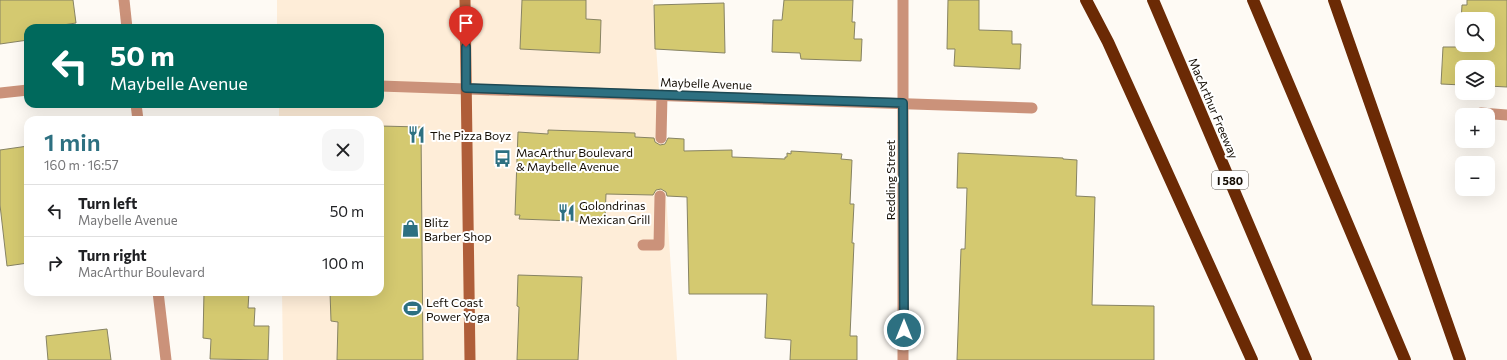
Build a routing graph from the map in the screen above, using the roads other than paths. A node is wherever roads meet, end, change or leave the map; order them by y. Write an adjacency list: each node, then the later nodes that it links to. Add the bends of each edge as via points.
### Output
1 (124, 0): 8 (street)
2 (465, 0): 10 (main road)
3 (903, 0): 14 (street, Redding Street)
4 (1086, 0): 25 (highway, via 1108,42)
5 (1153, 0): 26 (highway, MacArthur Freeway / I 580)
6 (1253, 0): 27 (highway)
7 (1334, 0): 28 (highway)
8 (127, 24)
9 (384, 86): 10 (street, Maybelle Avenue)
10 (466, 88): 13 (street, Maybelle Avenue); 23 (main road)
11 (24, 90): 12 (street)
12 (0, 93)
13 (662, 95): 14 (street, Maybelle Avenue); 18 (street)
14 (903, 103): 15 (street, Maybelle Avenue); 24 (street, Redding Street)
15 (1032, 108)
16 (1495, 114): 17 (street)
17 (1507, 115)
18 (661, 138)
19 (660, 196): 20 (street, via 659,245)
20 (643, 245)
21 (158, 296): 22 (street)
22 (166, 360)
23 (470, 360)
24 (903, 360)
25 (1252, 360)
26 (1306, 360)
27 (1405, 360)
28 (1460, 360)

